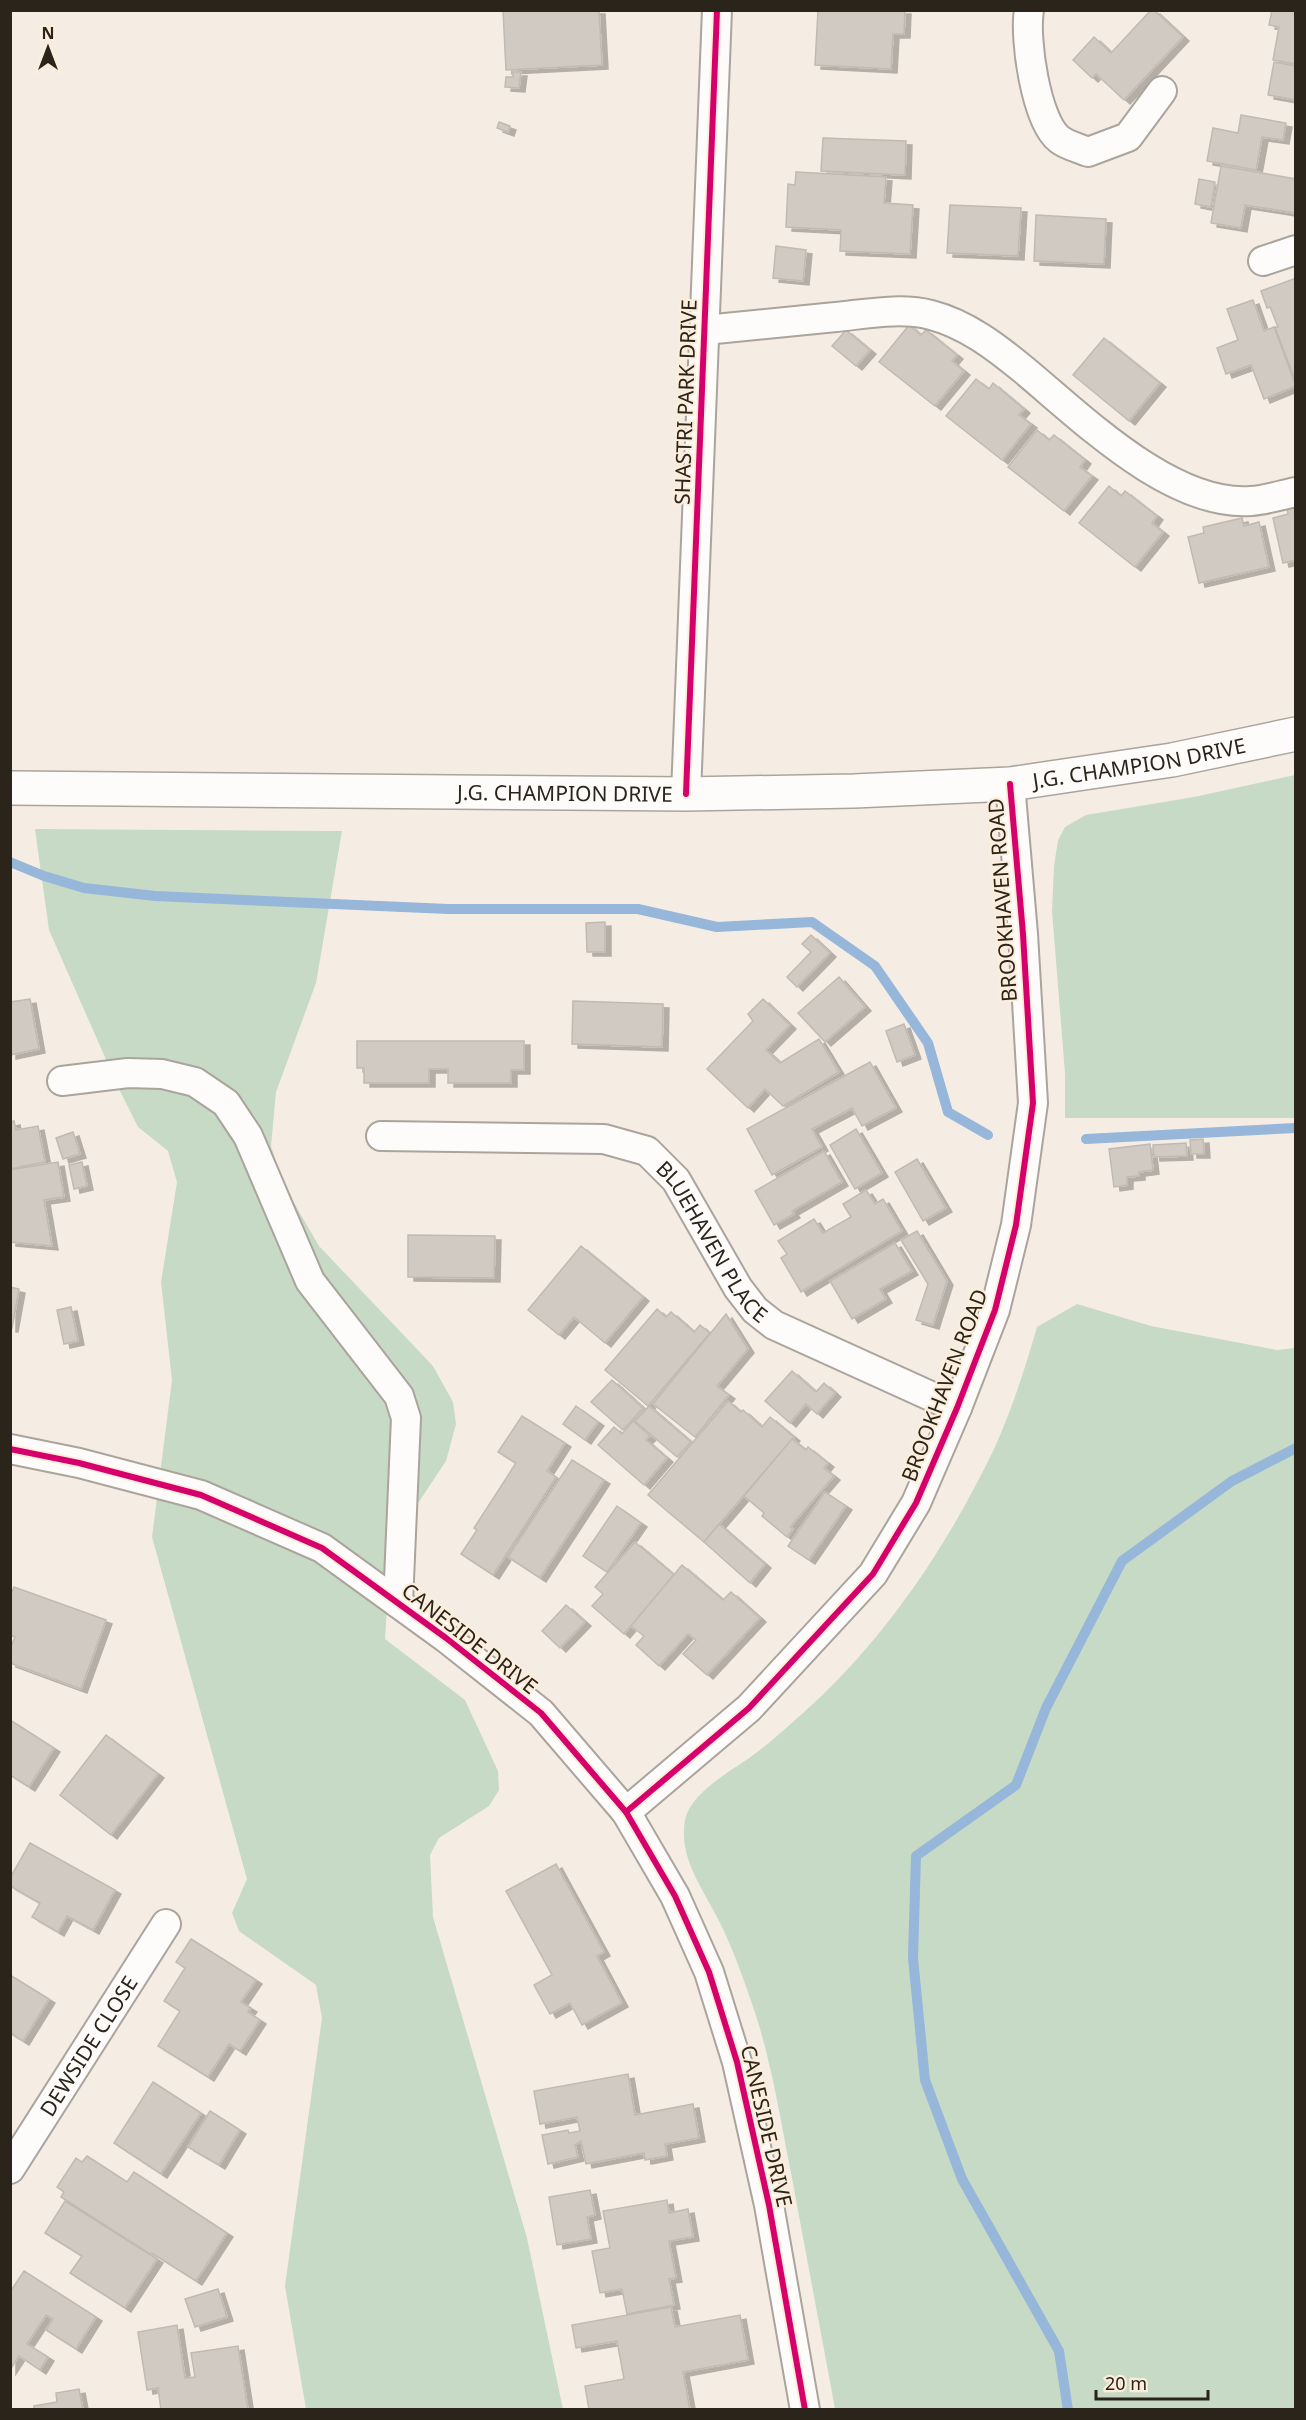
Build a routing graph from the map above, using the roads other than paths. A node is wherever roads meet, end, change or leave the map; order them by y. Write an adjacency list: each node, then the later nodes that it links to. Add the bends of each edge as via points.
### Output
1 (717, 10): 6 (street, SHASTRI PARK DRIVE)
2 (1029, 10): 3 (street, via 1033,81 1042,110 1058,138 1088,153 1128,137)
3 (1162, 91)
4 (1296, 250): 5 (street)
5 (1263, 261)
6 (705, 330): 7 (street, via 872,313 930,314 969,329 1118,448 1170,481 1208,497 1250,501); 11 (street, SHASTRI PARK DRIVE)
7 (1296, 492)
8 (1296, 734): 9 (main road, J.G. CHAMPION DRIVE, via 1172,760)
9 (1010, 784): 11 (main road, J.G. CHAMPION DRIVE); 14 (street, BROOKHAVEN ROAD, via 1033,1103 1016,1225 995,1310)
10 (10, 788): 11 (main road, J.G. CHAMPION DRIVE)
11 (686, 794)
12 (62, 1081): 16 (street, via 128,1073 162,1074 195,1082 226,1103 249,1136 310,1281 399,1396 406,1418)
13 (381, 1136): 14 (street, BLUEHAVEN PLACE, via 604,1139 647,1151 676,1180 738,1288 755,1310 774,1325)
14 (957, 1408): 17 (street, BROOKHAVEN ROAD, via 916,1503 873,1574 749,1708)
15 (10, 1449): 16 (street, CANESIDE DRIVE, via 201,1495 322,1548)
16 (398, 1603): 17 (street, CANESIDE DRIVE, via 541,1713)
17 (626, 1812): 20 (street, CANESIDE DRIVE, via 675,1896 704,1961 737,2062 769,2205)
18 (166, 1924): 19 (street, DEWSIDE CLOSE)
19 (10, 2169)
20 (805, 2409)

